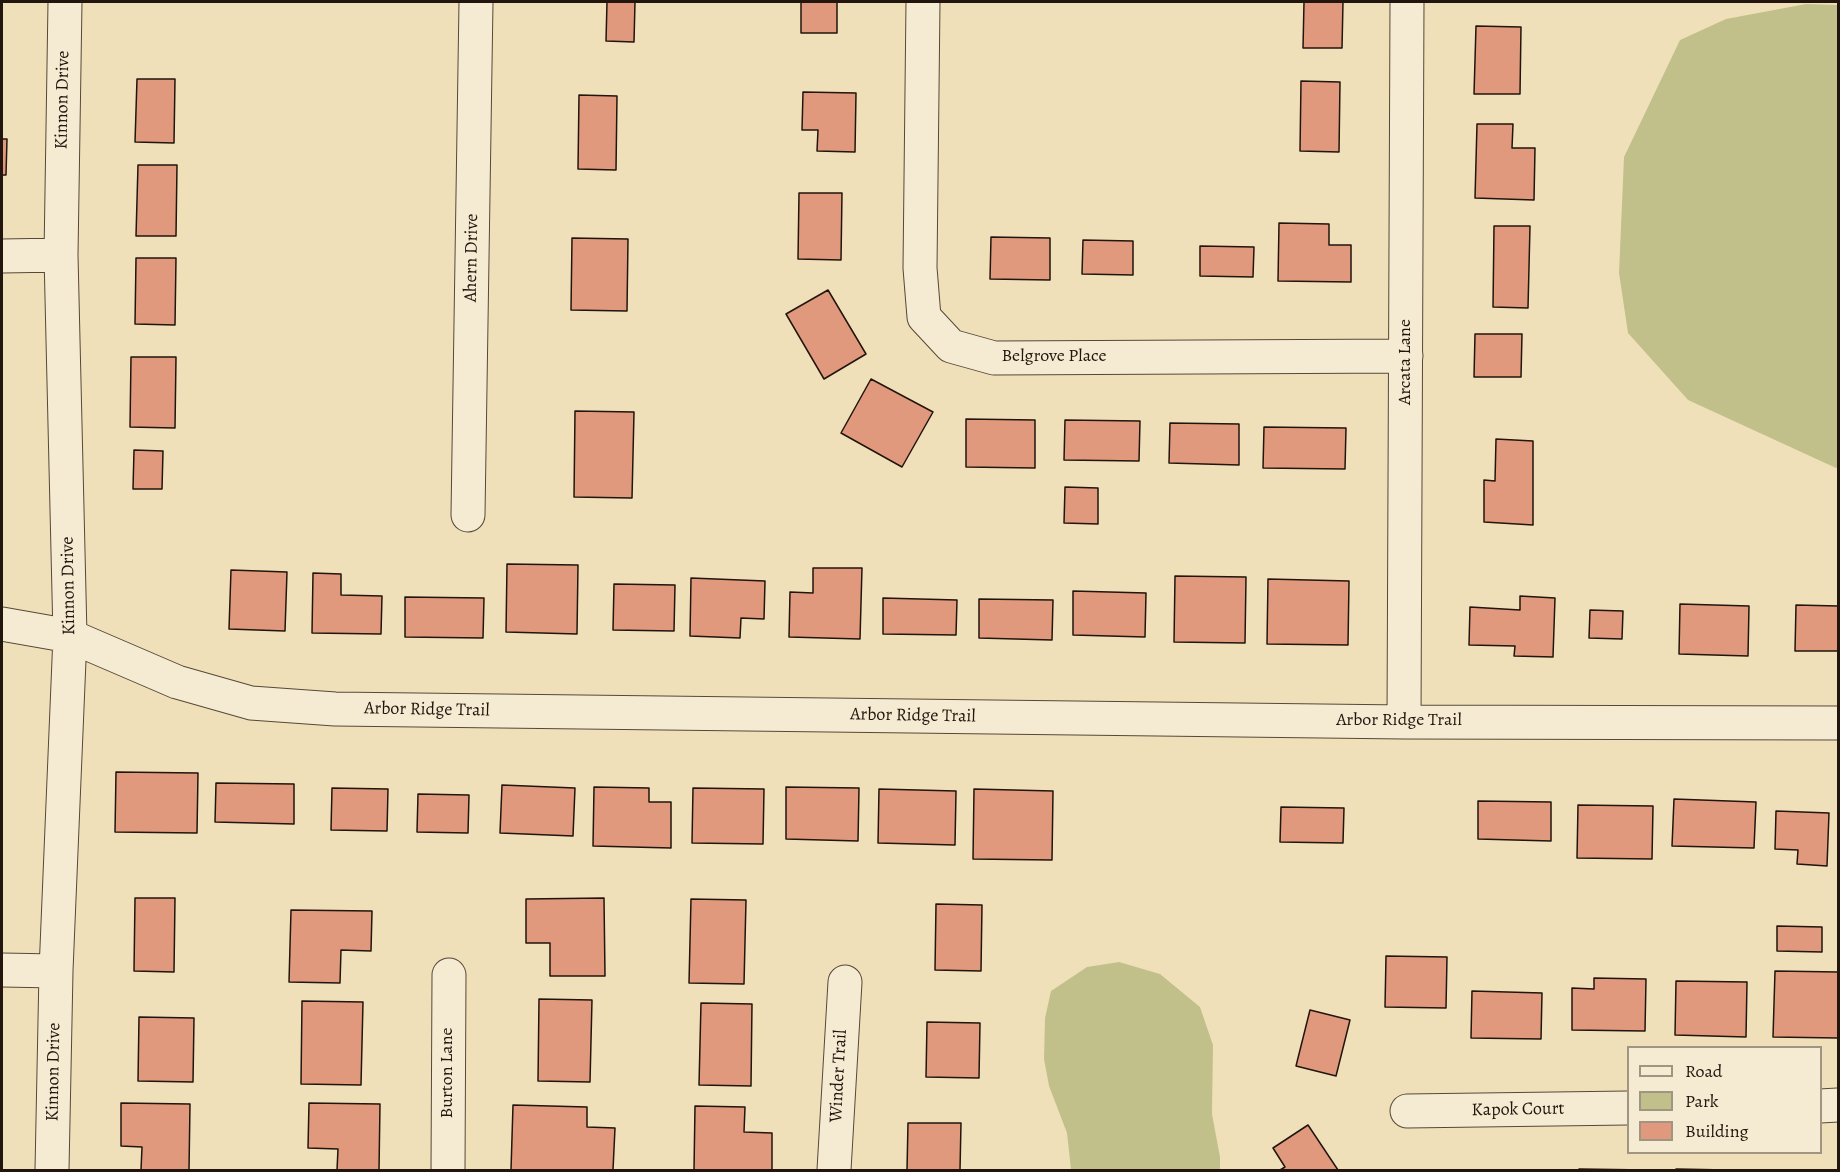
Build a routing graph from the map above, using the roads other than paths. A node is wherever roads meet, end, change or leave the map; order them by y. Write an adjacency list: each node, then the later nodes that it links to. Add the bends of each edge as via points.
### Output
1 (65, 2): 5 (street, Kinnon Drive)
2 (476, 2): 8 (street, Ahern Drive)
3 (923, 2): 7 (street, Belgrove Place, via 920,268 924,317 951,346 994,358)
4 (1407, 2): 7 (street, Arcata Lane)
5 (61, 255): 6 (street); 10 (street, Kinnon Drive)
6 (2, 256)
7 (1406, 356): 11 (street, Arcata Lane)
8 (468, 514)
9 (2, 624): 10 (street, Arbor Ridge Trail)
10 (70, 636): 11 (street, Arbor Ridge Trail, via 177,682 252,703 335,709); 14 (street, Kinnon Drive)
11 (1404, 722): 12 (street, Arbor Ridge Trail)
12 (1839, 723)
13 (2, 970): 14 (street)
14 (56, 971): 21 (street, Kinnon Drive)
15 (448, 975): 22 (street, Burton Lane)
16 (845, 982): 23 (street, Winder Trail)
17 (1839, 1105): 18 (street)
18 (1822, 1106)
19 (1627, 1108): 20 (street, Kapok Court)
20 (1407, 1112)
21 (52, 1170)
22 (448, 1170)
23 (834, 1170)

